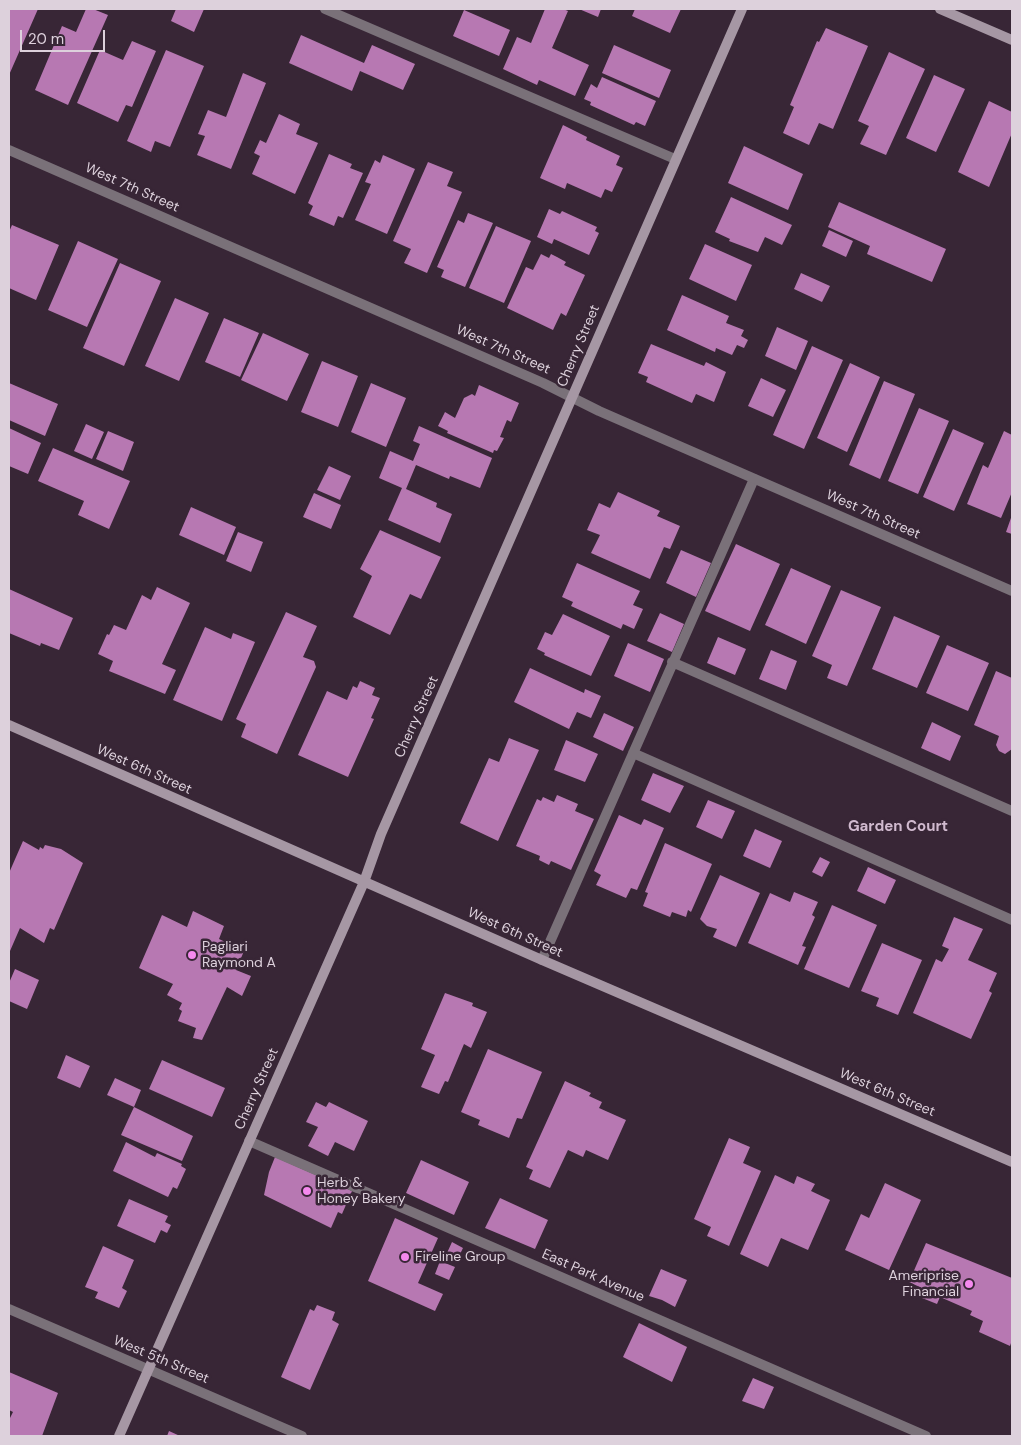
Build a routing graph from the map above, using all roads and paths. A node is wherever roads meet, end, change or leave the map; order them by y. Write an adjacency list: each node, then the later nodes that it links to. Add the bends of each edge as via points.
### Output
1 (325, 9): 6 (street)
2 (742, 9): 6 (street, Cherry Street)
3 (940, 9): 4 (street)
4 (1012, 40)
5 (9, 150): 7 (street, West 7th Street)
6 (675, 160): 7 (street, Cherry Street)
7 (572, 397): 8 (street, West 7th Street); 14 (street, Cherry Street, via 381,834)
8 (754, 478): 9 (street, West 7th Street); 10 (street)
9 (1012, 591)
10 (672, 662): 12 (street); 13 (street)
11 (9, 725): 14 (street, West 6th Street)
12 (632, 753): 15 (street); 16 (street)
13 (1012, 811)
14 (364, 882): 16 (street, West 6th Street); 17 (street, Cherry Street)
15 (1012, 920)
16 (542, 960): 18 (street, West 6th Street)
17 (249, 1141): 20 (street, Cherry Street); 23 (street, East Park Avenue)
18 (1012, 1162)
19 (9, 1309): 20 (street, West 5th Street)
20 (148, 1369): 21 (street, Cherry Street); 22 (street, West 5th Street)
21 (119, 1436)
22 (302, 1436)
23 (926, 1436)

